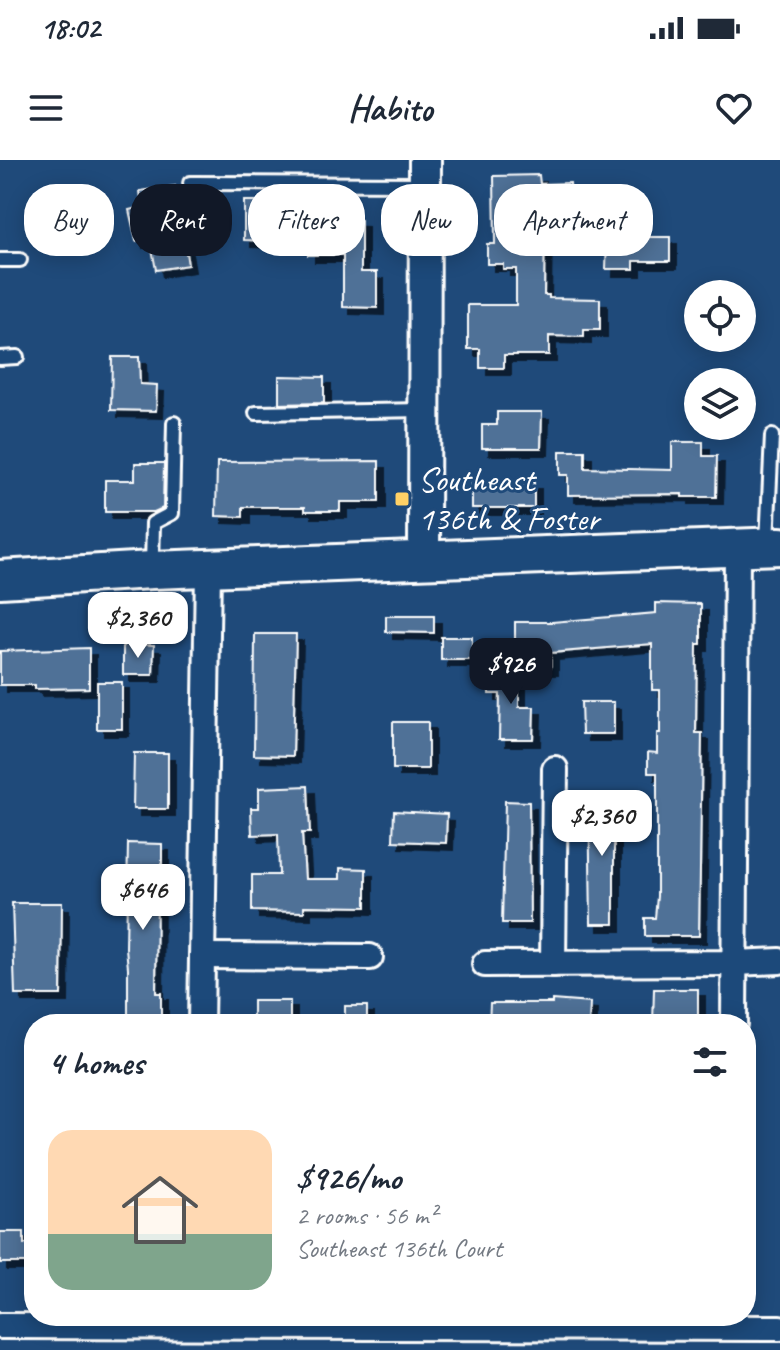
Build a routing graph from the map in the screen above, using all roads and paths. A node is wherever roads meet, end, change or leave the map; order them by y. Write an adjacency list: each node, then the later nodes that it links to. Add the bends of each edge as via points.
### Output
1 (424, 172): 2 (lane); 7 (street)
2 (190, 183)
3 (0, 260): 4 (lane)
4 (20, 260)
5 (17, 357): 6 (lane)
6 (0, 358)
7 (424, 410): 8 (lane); 12 (street)
8 (256, 413)
9 (174, 423): 14 (lane, via 174,503 172,513 153,523)
10 (772, 436): 11 (lane)
11 (762, 546): 12 (main road); 20 (street)
12 (424, 560): 13 (main road)
13 (208, 569): 14 (main road); 17 (street)
14 (152, 570): 15 (main road)
15 (0, 579)
16 (555, 769): 22 (street)
17 (202, 956): 18 (street); 23 (street)
18 (370, 957)
19 (780, 961): 20 (street)
20 (735, 963): 22 (street); 24 (street)
21 (485, 964): 22 (street)
22 (553, 964)
23 (201, 1014)
24 (734, 1014)
25 (24, 1325): 27 (street)
26 (756, 1325): 30 (street)
27 (0, 1326)
28 (461, 1326): 31 (street)
29 (673, 1326): 31 (street)
30 (780, 1328)
31 (483, 1339)

